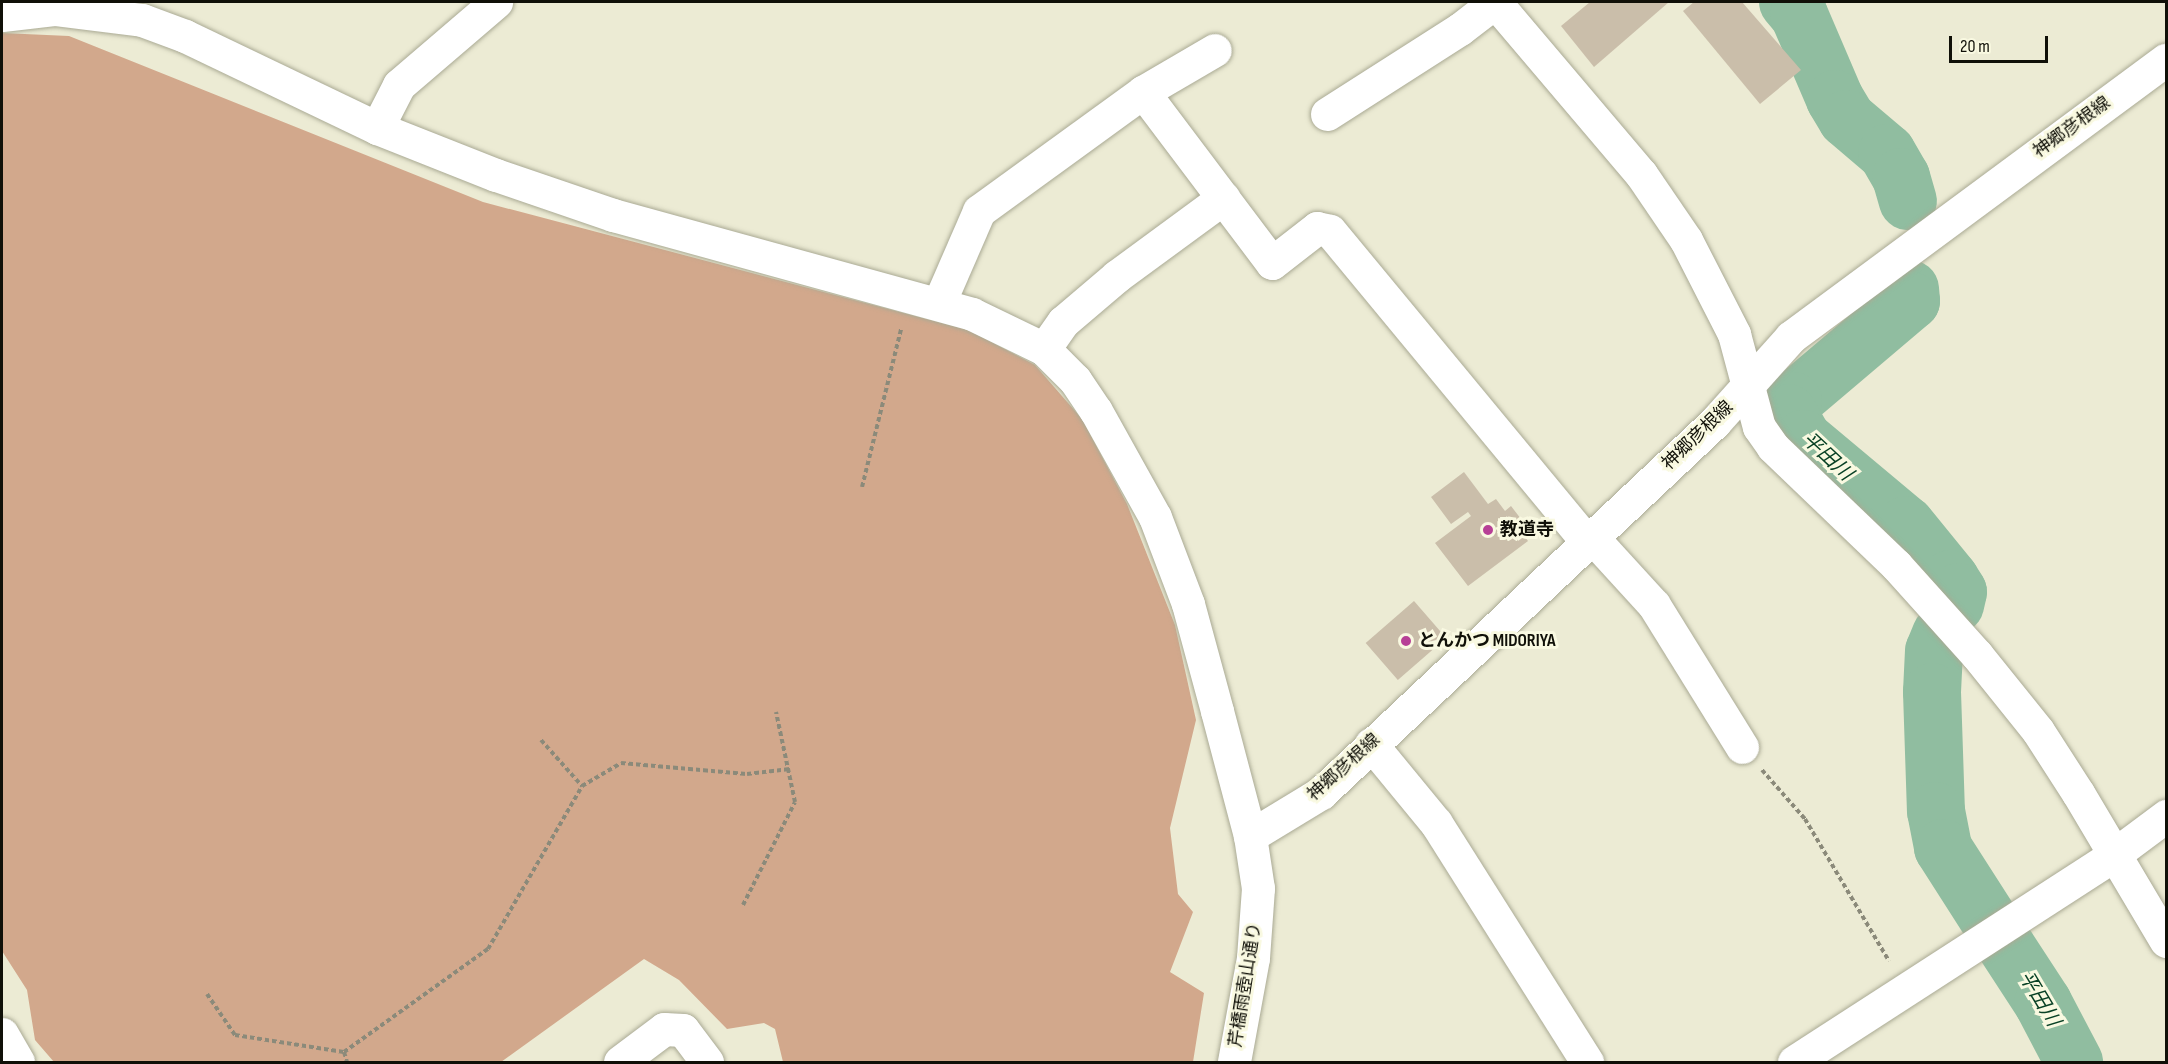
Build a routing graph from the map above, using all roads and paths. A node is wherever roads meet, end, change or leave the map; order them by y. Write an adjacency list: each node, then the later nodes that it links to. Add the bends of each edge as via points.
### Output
1 (496, 2): 8 (street, via 399,85)
2 (1495, 2): 7 (street, via 1460,29); 13 (street, via 1641,174 1686,240 1734,334)
3 (2, 15): 8 (street, 芹橋雨壺山通り, via 54,9 142,20 185,36)
4 (1215, 50): 6 (street)
5 (2166, 60): 13 (street, 神郷彦根線, via 1791,338)
6 (1143, 92): 9 (street); 10 (street, via 979,211)
7 (1327, 114)
8 (377, 128): 10 (street, 芹橋雨壺山通り, via 613,215)
9 (1223, 198): 12 (street, via 1072,314); 15 (street, via 1272,263 1317,228 1330,231)
10 (939, 303): 12 (street, 芹橋雨壺山通り, via 1007,329)
11 (904, 320): 14 (path)
12 (1044, 349): 23 (street, 芹橋雨壺山通り, via 1075,381 1105,426 1155,517 1188,604)
13 (1746, 387): 15 (street, 神郷彦根線, via 1715,422); 24 (street, via 1759,427 1773,447 1896,565 1977,655 2038,731)
14 (862, 487)
15 (1588, 539): 18 (street, 神郷彦根線); 19 (street, via 1654,605)
16 (776, 712): 20 (path)
17 (541, 740): 21 (path)
18 (1371, 744): 23 (street, 神郷彦根線, via 1321,794); 36 (street, via 1436,823)
19 (1742, 747): 27 (path, via 1805,819)
20 (790, 769): 21 (path, via 747,774 621,763); 25 (path, via 795,802)
21 (582, 786): 30 (path, via 488,950)
22 (2166, 816): 24 (street)
23 (1250, 836): 35 (street, 芹橋雨壺山通り, via 1258,888 1254,946)
24 (2115, 854): 26 (street); 27 (street)
25 (743, 905)
26 (2166, 941)
27 (1905, 989): 37 (street)
28 (207, 994): 30 (path, via 235,1035)
29 (2, 1034): 31 (street)
30 (344, 1052): 32 (path)
31 (18, 1062)
32 (347, 1062)
33 (620, 1062): 34 (street, via 664,1029 683,1030)
34 (707, 1062)
35 (1234, 1062)
36 (1587, 1062)
37 (1794, 1062)

